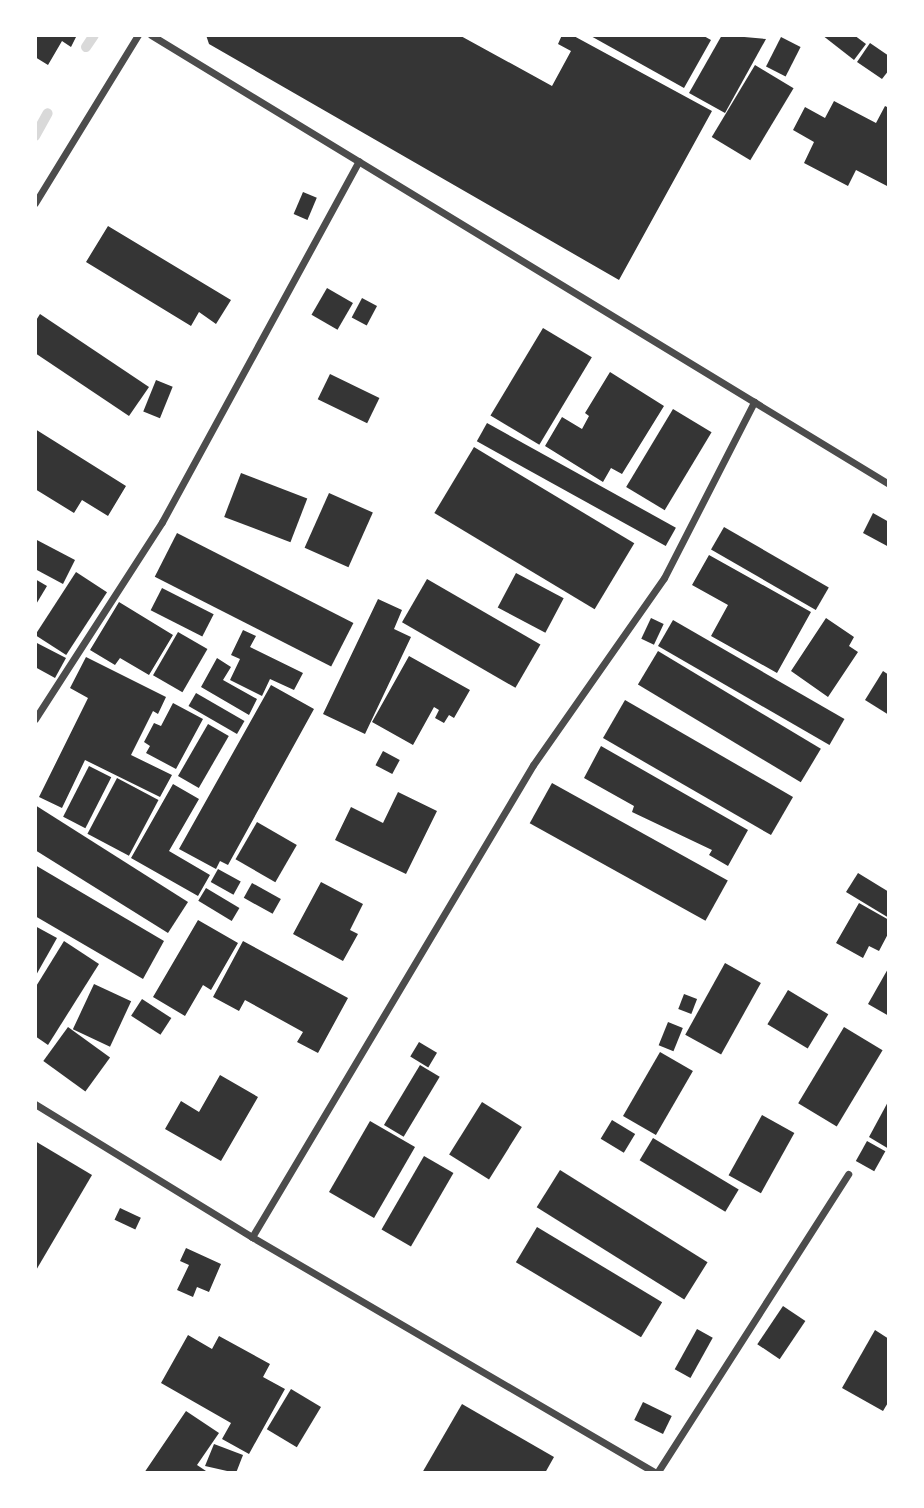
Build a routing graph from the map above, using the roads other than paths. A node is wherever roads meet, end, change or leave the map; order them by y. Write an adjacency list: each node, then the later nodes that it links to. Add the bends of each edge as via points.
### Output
1 (138, 35): 4 (street)
2 (151, 35): 3 (street)
3 (359, 162): 5 (street); 7 (street, via 162,523)
4 (35, 203)
5 (754, 402): 6 (street); 10 (street, via 664,578 534,765)
6 (889, 484)
7 (35, 719)
8 (35, 1104): 10 (street)
9 (848, 1174): 11 (street)
10 (251, 1237): 11 (street)
11 (657, 1473)

